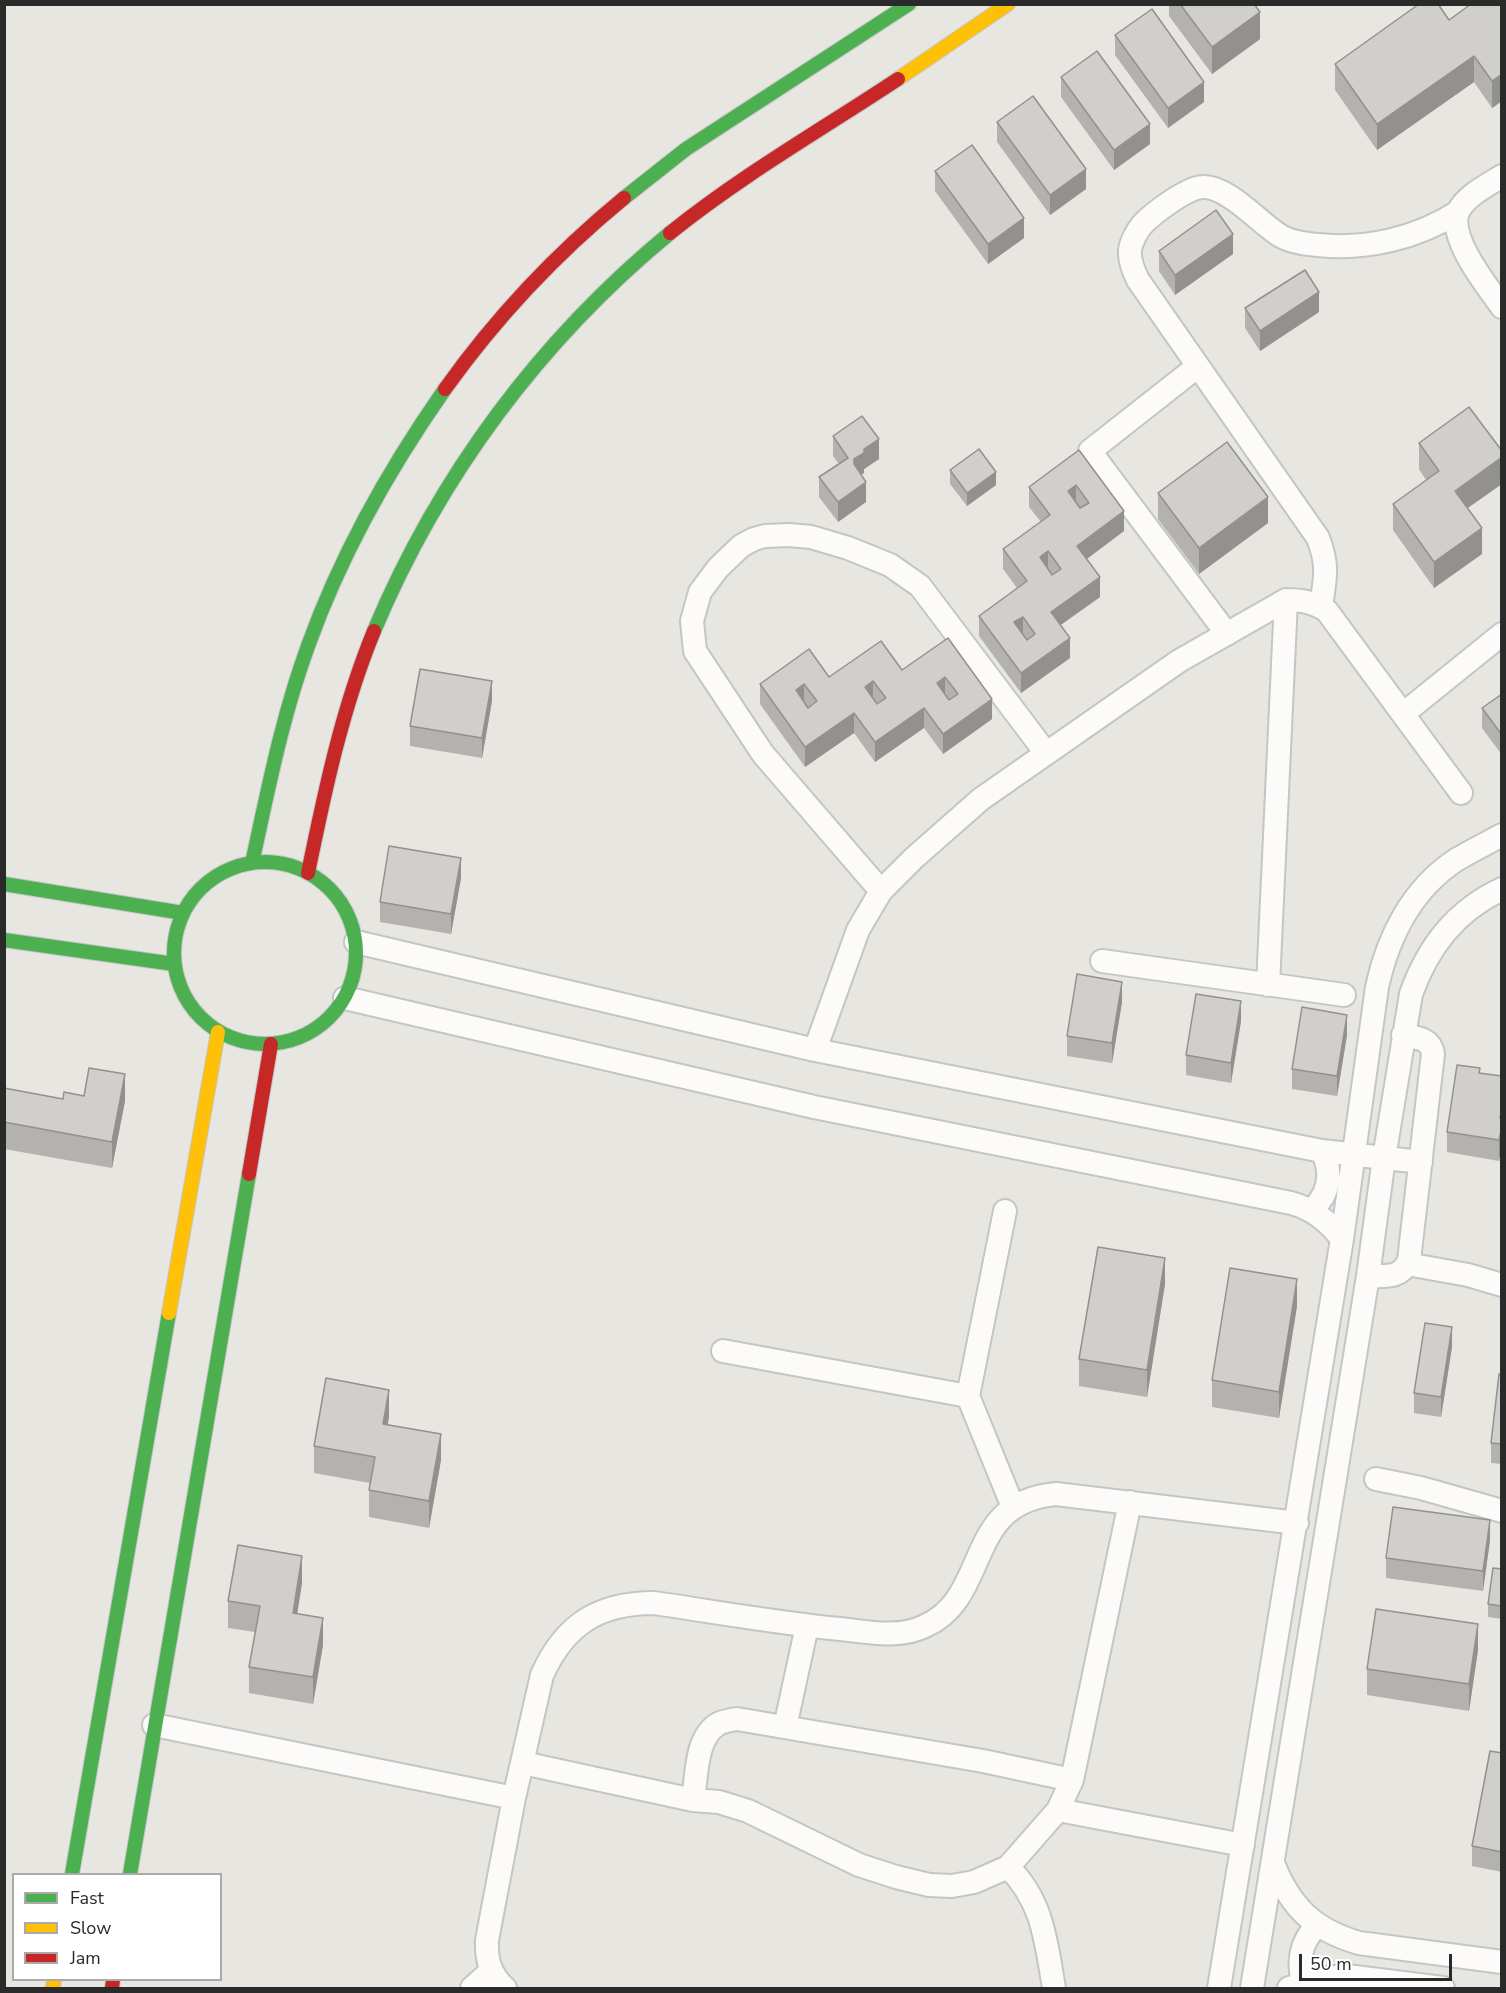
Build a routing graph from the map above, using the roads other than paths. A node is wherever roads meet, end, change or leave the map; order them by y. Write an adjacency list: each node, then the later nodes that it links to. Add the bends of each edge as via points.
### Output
1 (909, 4): 15 (street, via 675,158 606,213 542,273 483,338 430,409 383,483 342,562 308,643 282,727)
2 (1008, 4): 16 (street, via 902,78 708,203 643,255 526,374 463,461 393,585 336,741)
3 (1502, 176): 4 (street, via 1466,200)
4 (1458, 212): 5 (street, via 1458,234 1468,259); 6 (street, via 1413,234 1356,246 1331,246 1303,244 1282,237 1221,191 1205,187 1185,194 1142,225 1130,249 1131,266)
5 (1502, 308)
6 (1198, 366): 8 (street, via 1318,538 1326,558); 9 (street, via 1090,451)
7 (1286, 600): 8 (street, via 1303,600); 9 (street); 25 (street)
8 (1321, 607): 11 (street)
9 (1227, 634): 12 (street, via 1179,661)
10 (1502, 634): 11 (street)
11 (1403, 714): 13 (street)
12 (1046, 753): 19 (street, via 981,800); 19 (street, via 920,586 890,565 811,537 765,536 741,546 700,592 692,621 695,651 763,754)
13 (1461, 793)
14 (1502, 835): 33 (street, via 1456,860 1436,876 1403,915 1391,938 1377,987)
15 (252, 863): 16 (street, via 281,864); 20 (street, via 224,872 200,889)
16 (308, 873): 22 (street, via 331,890 342,905)
17 (4, 884): 20 (street)
18 (1502, 889): 29 (street, via 1466,911 1432,948 1411,994)
19 (881, 891): 31 (street, via 858,930)
20 (183, 913): 24 (street, via 174,938)
21 (4, 940): 24 (street)
22 (356, 942): 27 (street, via 355,969); 31 (street)
23 (1102, 961): 25 (street)
24 (174, 964): 28 (street, via 181,991 196,1014)
25 (1268, 985): 26 (street)
26 (1344, 996)
27 (345, 998): 30 (street, via 327,1020 301,1037); 36 (street, via 814,1107)
28 (218, 1032): 30 (street, via 243,1042); 62 (street)
29 (1403, 1035): 34 (street); 35 (street, via 1426,1040 1433,1050)
30 (271, 1044): 52 (street)
31 (815, 1050): 32 (street)
32 (1322, 1151): 33 (street); 36 (street, via 1329,1183)
33 (1353, 1154): 34 (street); 38 (street)
34 (1384, 1158): 35 (street); 40 (street)
35 (1420, 1162): 39 (street)
36 (1312, 1210): 38 (street)
37 (1005, 1211): 43 (street)
38 (1342, 1239): 45 (street)
39 (1407, 1264): 40 (street, via 1396,1275); 41 (street)
40 (1368, 1276): 46 (street)
41 (1502, 1285)
42 (723, 1351): 43 (street)
43 (968, 1396): 48 (street)
44 (1376, 1479): 49 (street)
45 (1303, 1482): 46 (street); 50 (street)
46 (1333, 1486): 60 (street)
47 (1130, 1502): 48 (street, via 1056,1494); 50 (street); 55 (street)
48 (1013, 1507): 51 (street, via 994,1526 955,1601 927,1626 898,1634)
49 (1502, 1511)
50 (1297, 1523): 59 (street)
51 (807, 1626): 53 (street); 54 (street, via 654,1603 634,1603 594,1614 562,1639 551,1656 542,1675)
52 (154, 1725): 56 (street); 63 (street)
53 (785, 1727): 55 (street); 57 (street, via 737,1719 716,1725 702,1745)
54 (523, 1763): 56 (street); 57 (street)
55 (1072, 1780): 58 (street)
56 (514, 1798): 66 (street, via 488,1940 488,1961)
57 (693, 1800): 61 (street, via 719,1802 748,1811 859,1865 928,1885 974,1882)
58 (1058, 1810): 59 (street); 61 (street)
59 (1243, 1845): 70 (street)
60 (1273, 1863): 64 (street, via 1297,1907); 71 (street)
61 (1008, 1867): 69 (street, via 1023,1881 1036,1906)
62 (72, 1873)
63 (130, 1873)
64 (1317, 1924): 65 (street, via 1359,1943); 67 (street, via 1304,1942)
65 (1502, 1962)
66 (498, 1980): 68 (street)
67 (1296, 1986): 72 (street, via 1347,1976)
68 (472, 1989)
69 (1054, 1989)
70 (1219, 1989)
71 (1252, 1989)
72 (1443, 1989)

